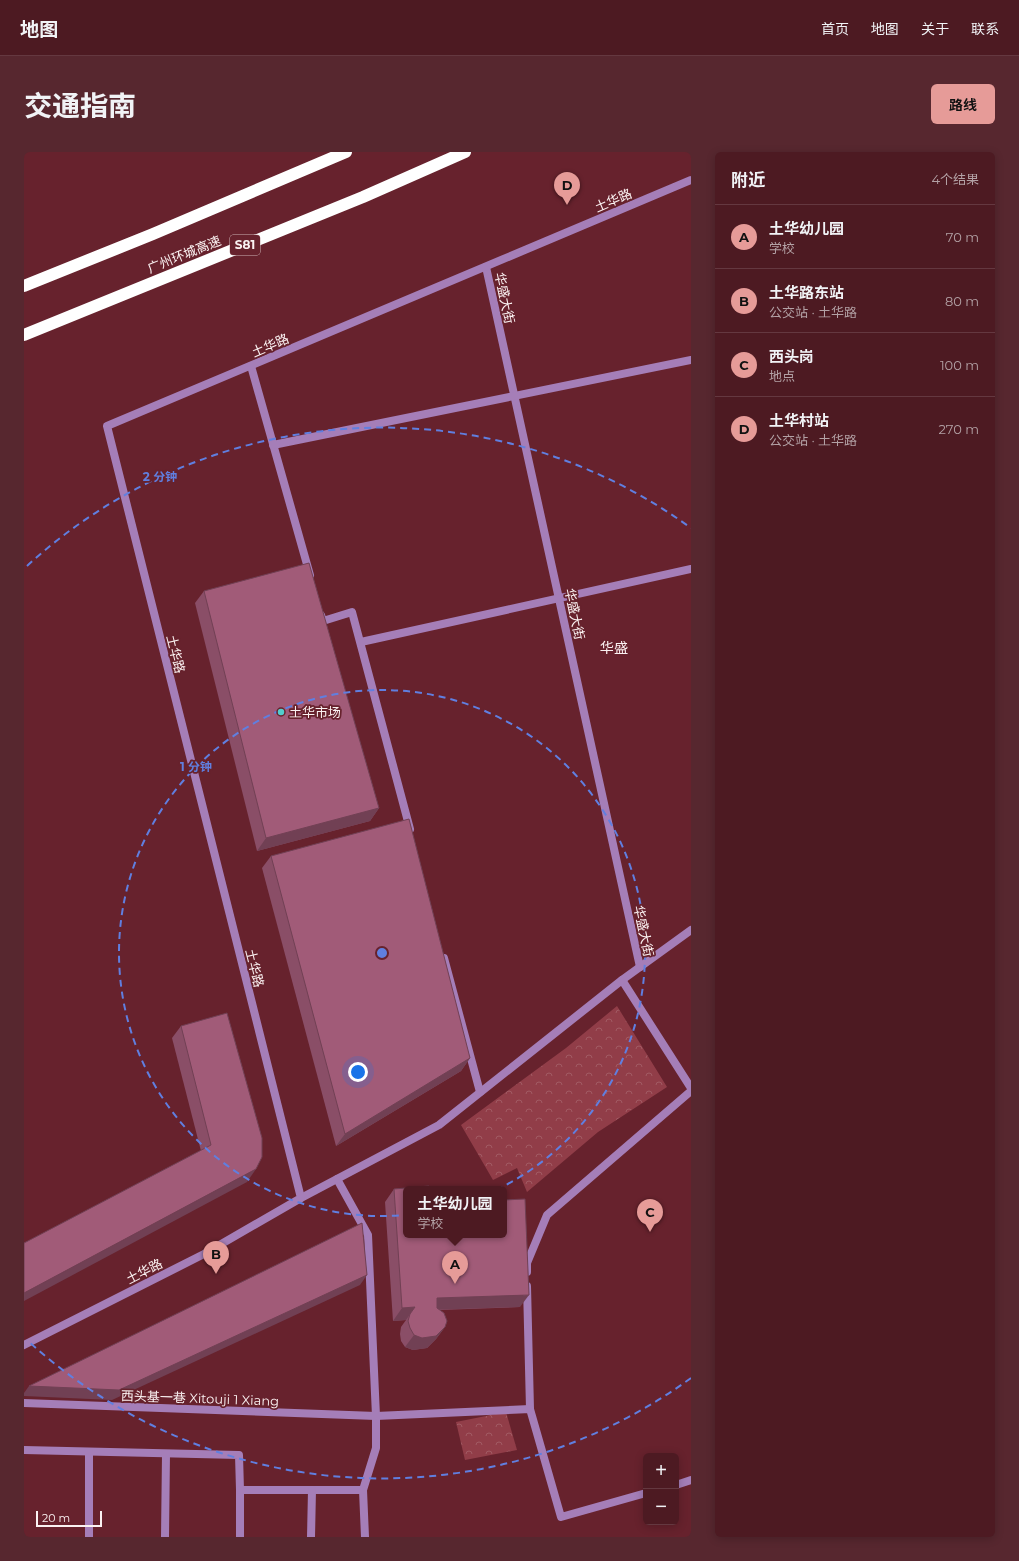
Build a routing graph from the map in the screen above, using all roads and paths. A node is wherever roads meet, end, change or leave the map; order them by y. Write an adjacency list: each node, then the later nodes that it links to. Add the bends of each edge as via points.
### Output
1 (346, 152): 5 (highway)
2 (465, 152): 6 (highway, 广州环城高速 / S81, via 362,197)
3 (691, 180): 4 (street, 土华路)
4 (486, 267): 8 (street, 土华路); 9 (street, 华盛大街)
5 (24, 286)
6 (24, 335)
7 (691, 360): 9 (street)
8 (251, 366): 10 (street); 24 (street, 土华路, via 107,426)
9 (515, 396): 10 (street); 13 (street, 华盛大街)
10 (273, 444): 12 (street)
11 (691, 569): 13 (street)
12 (312, 583)
13 (559, 598): 15 (street); 19 (street, 华盛大街)
14 (318, 606): 15 (street, via 322,621 352,612)
15 (360, 642): 16 (street)
16 (413, 840)
17 (691, 930): 19 (street)
18 (442, 947): 22 (street)
19 (640, 967): 20 (street)
20 (622, 980): 21 (street); 22 (street)
21 (691, 1090): 27 (street, via 547,1215 527,1263)
22 (480, 1092): 23 (street, via 439,1125)
23 (337, 1179): 24 (street); 28 (street, via 368,1235)
24 (301, 1198): 25 (street, 土华路, via 204,1254)
25 (24, 1345)
26 (24, 1403): 28 (street, 西头基一巷 Xitouji 1 Xiang)
27 (530, 1409): 28 (street, 西头基一巷 Xitouji 1 Xiang); 37 (street, via 561,1517)
28 (376, 1416): 36 (street, via 376,1448)
29 (24, 1450): 30 (street)
30 (90, 1452): 31 (street); 38 (street)
31 (166, 1454): 34 (street, via 239,1455); 39 (street)
32 (691, 1480): 33 (street)
33 (679, 1484)
34 (240, 1490): 35 (street); 40 (street)
35 (312, 1490): 36 (street); 41 (street)
36 (363, 1490): 42 (street)
37 (643, 1494)
38 (90, 1537)
39 (165, 1537)
40 (240, 1537)
41 (311, 1537)
42 (365, 1537)

